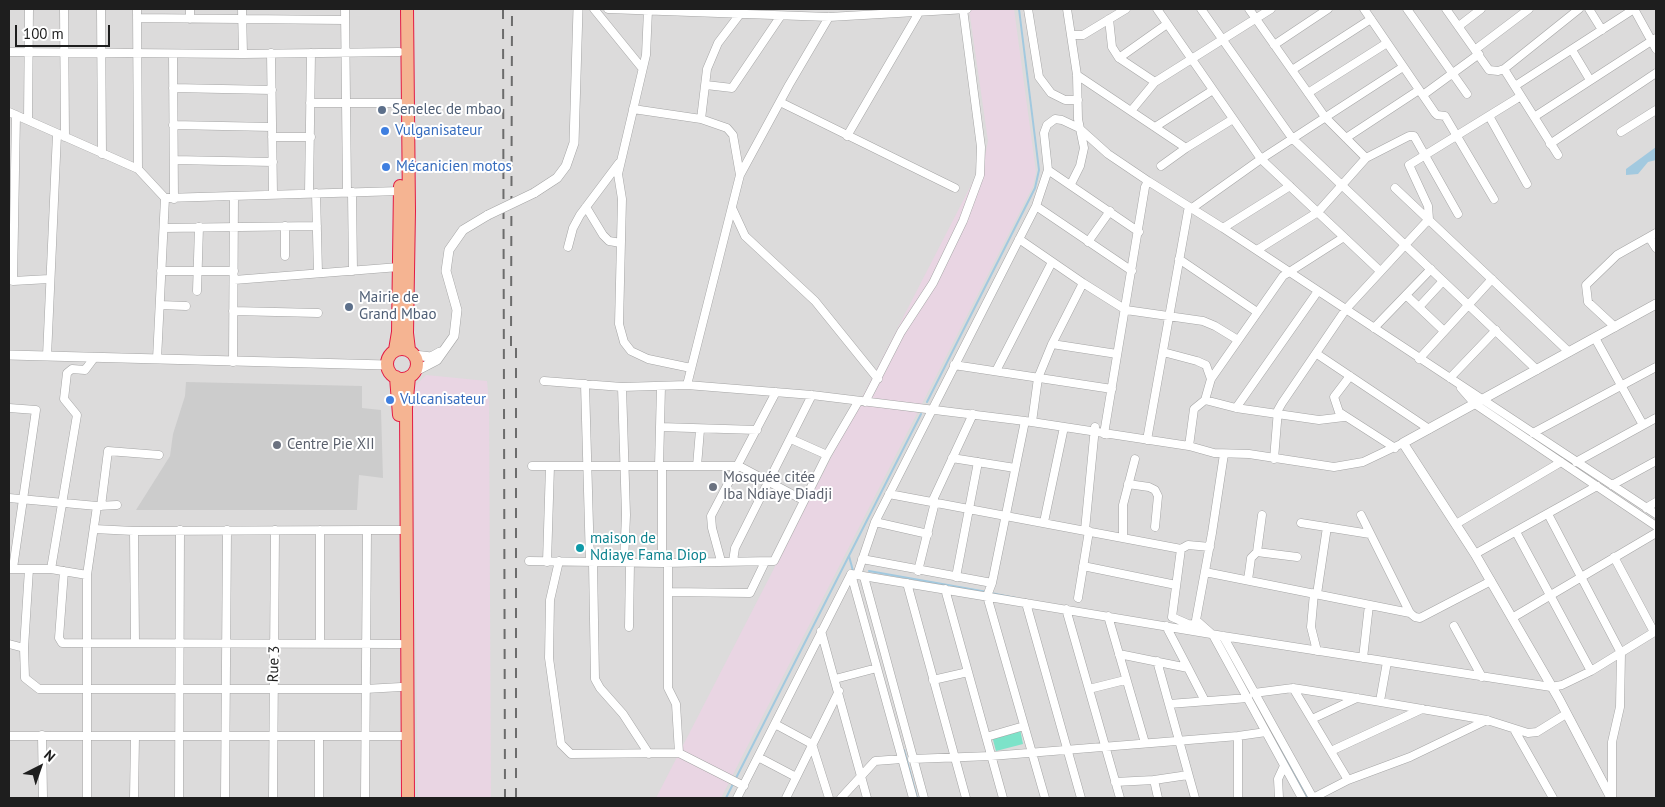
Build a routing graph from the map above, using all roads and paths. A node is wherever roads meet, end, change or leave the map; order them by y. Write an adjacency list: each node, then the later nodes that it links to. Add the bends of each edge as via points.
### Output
1 (29, 9): 60 (street)
2 (64, 9): 61 (street)
3 (100, 9): 62 (street)
4 (137, 9): 40 (street)
5 (190, 9): 42 (street)
6 (242, 9): 45 (street)
7 (345, 9): 46 (street)
8 (399, 9): 58 (highway)
9 (407, 9): 218 (highway, via 407,333)
10 (578, 9): 214 (street, bridge, via 574,143 566,166 557,178 534,193 463,230 449,250 446,271 457,310 457,322 454,336)
11 (594, 9): 72 (street)
12 (608, 9): 13 (street)
13 (633, 9): 31 (street)
14 (963, 9): 15 (street); 33 (street); 236 (street, via 981,147 980,175 938,274 901,332)
15 (967, 9)
16 (1028, 9): 89 (street, via 1039,77 1051,93 1065,100)
17 (1067, 9): 50 (street)
18 (1126, 9): 43 (street)
19 (1157, 9): 47 (street)
20 (1201, 9): 51 (street)
21 (1249, 9): 41 (street)
22 (1271, 9): 41 (street)
23 (1364, 9): 44 (street)
24 (1408, 9): 75 (street)
25 (1446, 9): 48 (street)
26 (1482, 9): 48 (street)
27 (1529, 9): 59 (street)
28 (1579, 9): 73 (street)
29 (1589, 9): 49 (street)
30 (1634, 9): 49 (street); 52 (street)
31 (648, 10): 35 (street); 72 (street, via 646,55)
32 (908, 10): 33 (street); 39 (street)
33 (921, 10): 111 (street)
34 (1325, 10): 54 (street)
35 (715, 11): 37 (street)
36 (751, 12): 37 (street); 38 (street)
37 (740, 14): 80 (street, via 718,43 707,69)
38 (780, 17): 39 (street); 80 (street, via 732,88)
39 (830, 17): 91 (street)
40 (137, 18): 42 (street); 66 (street)
41 (1256, 18): 51 (street); 54 (street)
42 (190, 19): 45 (street)
43 (1109, 19): 50 (street, via 1083,35); 69 (street, via 1112,47)
44 (1371, 19): 53 (street); 74 (street)
45 (243, 20): 46 (street); 68 (street)
46 (345, 20): 65 (street)
47 (1168, 24): 69 (street); 70 (street)
48 (1459, 26): 59 (street)
49 (1602, 30): 56 (street)
50 (1071, 35): 77 (street)
51 (1222, 40): 70 (street); 115 (street)
52 (1654, 40): 55 (street); 78 (street)
53 (1387, 43): 71 (street); 86 (street)
54 (1274, 44): 74 (street)
55 (1656, 49)
56 (1572, 50): 78 (street); 81 (street)
57 (9, 52): 60 (street)
58 (399, 52): 65 (street); 93 (highway)
59 (1478, 52): 73 (street, via 1489,70); 75 (street)
60 (29, 53): 61 (street); 102 (street)
61 (65, 53): 62 (street); 112 (street)
62 (101, 53): 66 (street); 119 (street)
63 (271, 53): 64 (street); 68 (street); 83 (street)
64 (310, 53): 65 (street); 92 (street)
65 (345, 53): 90 (street)
66 (137, 54): 67 (street); 129 (street)
67 (173, 54): 68 (street); 82 (street)
68 (243, 54)
69 (1119, 58): 79 (street)
70 (1192, 59): 79 (street); 84 (street)
71 (1403, 66): 85 (street); 99 (street)
72 (642, 68): 94 (street)
73 (1504, 69): 81 (street)
74 (1292, 70): 86 (street)
75 (1452, 73): 85 (street); 87 (street)
76 (1656, 73): 117 (street)
77 (1077, 75): 89 (street); 96 (street)
78 (1590, 80): 100 (street)
79 (1154, 82): 96 (street)
80 (706, 85): 101 (street)
81 (1515, 86): 88 (street)
82 (173, 88): 83 (street); 104 (street)
83 (272, 90): 105 (street)
84 (1213, 90): 103 (street); 106 (street)
85 (1421, 92): 110 (street, via 1437,115 1445,116); 116 (street)
86 (1308, 93): 99 (street)
87 (1467, 94)
88 (1521, 96): 98 (street); 100 (street)
89 (1078, 100): 107 (street)
90 (346, 102): 92 (street); 93 (street); 140 (street)
91 (780, 102): 111 (street); 131 (street)
92 (310, 103): 113 (street)
93 (400, 103): 139 (highway)
94 (633, 109): 101 (street); 125 (street)
95 (1656, 110): 108 (street)
96 (1131, 111): 106 (street)
97 (12, 114): 102 (street); 127 (street)
98 (1489, 116): 110 (street); 134 (street)
99 (1325, 117): 115 (street); 116 (street)
100 (1534, 117): 117 (street)
101 (701, 119): 131 (street, via 727,128 733,135)
102 (28, 120): 109 (street)
103 (1233, 120): 118 (street); 123 (street)
104 (173, 125): 105 (street); 124 (street)
105 (272, 127): 114 (street)
106 (1155, 127): 118 (street)
107 (1079, 128): 130 (street, via 1055,119 1047,125 1044,133); 132 (street, via 1108,154); 133 (street, via 1084,148)
108 (1621, 132)
109 (57, 134): 112 (street); 187 (street)
110 (1457, 135): 120 (street); 146 (street)
111 (847, 136): 137 (street)
112 (65, 137): 119 (street)
113 (310, 137): 114 (street); 141 (street)
114 (272, 138): 126 (street)
115 (1292, 138): 123 (street); 136 (street)
116 (1346, 138): 122 (street)
117 (1550, 144): 121 (street)
118 (1186, 148): 128 (street)
119 (102, 154): 129 (street)
120 (1425, 155): 122 (street, via 1414,136 1409,136); 153 (street); 154 (street, via 1409,165 1428,206)
121 (1558, 155)
122 (1366, 158): 136 (street)
123 (1261, 159): 135 (street); 149 (street)
124 (174, 160): 126 (street); 145 (street)
125 (620, 161): 148 (street); 169 (street)
126 (273, 162): 142 (street)
127 (12, 164): 144 (street)
128 (1161, 166)
129 (138, 169): 145 (street)
130 (1048, 170): 133 (street); 147 (street)
131 (740, 174): 150 (street)
132 (1148, 181): 149 (street); 163 (street)
133 (1071, 184): 151 (street)
134 (1527, 184)
135 (1290, 186): 152 (street); 161 (street)
136 (1342, 186): 152 (street); 170 (street)
137 (954, 188)
138 (1395, 188): 154 (street)
139 (400, 191): 140 (street); 177 (highway)
140 (349, 192): 141 (street); 182 (street)
141 (313, 193): 142 (street); 156 (street)
142 (273, 194): 143 (street)
143 (234, 197): 145 (street); 158 (street)
144 (12, 198): 164 (street)
145 (169, 198): 160 (street)
146 (1494, 199)
147 (1036, 206): 167 (street); 168 (street)
148 (586, 207): 169 (street, via 603,235 609,241); 171 (street, via 573,228)
149 (1191, 207): 161 (street); 175 (street)
150 (732, 208): 159 (street); 162 (street)
151 (1110, 211): 163 (street); 168 (street)
152 (1318, 212): 166 (street); 173 (street)
153 (1458, 214)
154 (1430, 219): 170 (street); 188 (street)
155 (285, 226): 156 (street); 158 (street); 174 (street)
156 (317, 226): 186 (street)
157 (199, 227): 158 (street); 160 (street); 180 (street)
158 (234, 227): 181 (street)
159 (728, 227): 162 (street); 230 (street)
160 (164, 228): 179 (street)
161 (1223, 228): 173 (street)
162 (742, 232): 236 (street, via 815,301)
163 (1139, 232): 183 (street)
164 (11, 235): 190 (street)
165 (1653, 235): 172 (street); 207 (street, via 1617,255 1586,285 1588,302)
166 (1344, 237): 184 (street); 185 (street)
167 (1019, 239): 176 (street); 228 (street)
168 (1088, 242): 183 (street)
169 (621, 244): 230 (street, via 619,324 624,342 631,351 648,359)
170 (1405, 245): 178 (street); 184 (street)
171 (568, 247)
172 (1656, 248)
173 (1257, 250): 185 (street)
174 (285, 256)
175 (1179, 259): 204 (street); 206 (street)
176 (1052, 262): 192 (street); 232 (street)
177 (399, 267): 182 (street); 215 (highway)
178 (1431, 269): 191 (street); 195 (street)
179 (162, 271): 180 (street); 197 (street)
180 (198, 271): 181 (street); 194 (street)
181 (234, 271): 189 (street)
182 (353, 271): 186 (street)
183 (1132, 271): 202 (street)
184 (1380, 271): 201 (street)
185 (1290, 272): 193 (street); 204 (street, via 1283,276)
186 (318, 273): 189 (street)
187 (49, 279): 190 (street); 222 (street)
188 (1492, 279): 198 (street); 217 (street)
189 (234, 280): 203 (street)
190 (11, 281)
191 (1443, 281): 198 (street); 200 (street)
192 (1083, 284): 202 (street); 213 (street)
193 (1318, 290): 201 (street); 252 (street)
194 (197, 291)
195 (1406, 295): 200 (street); 208 (street)
196 (1656, 304): 207 (street)
197 (160, 305): 199 (street); 225 (street)
198 (1469, 305): 209 (street); 210 (street)
199 (186, 306)
200 (1419, 307): 210 (street)
201 (1346, 309): 208 (street); 220 (street)
202 (1126, 310): 206 (street); 219 (street)
203 (234, 311): 205 (street); 226 (street)
204 (1257, 312): 212 (street)
205 (318, 313)
206 (1168, 317): 212 (street, via 1203,321); 216 (street)
207 (1615, 327): 211 (street)
208 (1374, 328): 224 (street)
209 (1496, 330): 231 (street); 238 (street)
210 (1444, 331): 224 (street)
211 (1595, 338): 217 (street); 242 (street)
212 (1238, 340): 237 (street)
213 (1052, 344): 219 (street); 235 (street)
214 (446, 348): 218 (street, via 431,357); 233 (street, via 436,360)
215 (395, 350): 218 (highway); 227 (highway, via 389,355)
216 (1162, 352): 237 (street, via 1206,365); 269 (street)
217 (1569, 352): 231 (street)
218 (412, 353): 233 (highway, via 417,364)
219 (1117, 354): 245 (street)
220 (1317, 354): 234 (street); 255 (street, via 1282,403)
221 (9, 356): 222 (street)
222 (47, 356): 223 (street)
223 (94, 358): 225 (street); 298 (street, via 86,370 72,369 67,373 64,399 76,415)
224 (1419, 358): 238 (street)
225 (157, 359): 226 (street)
226 (233, 362): 227 (street)
227 (386, 365): 233 (highway, via 389,372)
228 (954, 365): 232 (street); 253 (street)
229 (1656, 367): 242 (street)
230 (691, 368): 241 (street)
231 (1537, 370): 250 (street)
232 (996, 371): 235 (street)
233 (406, 376): 323 (highway, via 399,407); 473 (highway)
234 (1350, 376): 256 (street, via 1334,397 1335,405); 262 (street)
235 (1038, 378): 245 (street); 258 (street)
236 (878, 379): 249 (street)
237 (1211, 379): 248 (street)
238 (1452, 379): 250 (street)
239 (544, 381): 240 (street)
240 (585, 384): 244 (street); 288 (street)
241 (687, 385): 243 (street); 246 (street)
242 (1621, 385): 259 (street); 266 (street)
243 (661, 386): 244 (street); 260 (street)
244 (622, 387): 284 (street)
245 (1112, 389): 267 (street)
246 (776, 392): 247 (street); 264 (street)
247 (812, 395): 249 (street); 268 (street)
248 (1205, 400): 252 (street); 271 (street, via 1194,408)
249 (861, 402): 253 (street); 274 (street)
250 (1479, 402): 262 (street); 266 (street); 280 (street)
251 (9, 408): 296 (street, via 36,410)
252 (1236, 408): 255 (street)
253 (931, 409): 254 (street); 294 (street)
254 (973, 414): 258 (street); 275 (street)
255 (1278, 414): 256 (street, via 1319,420); 277 (street)
256 (1344, 417): 270 (street)
257 (1656, 418): 259 (street)
258 (1029, 422): 261 (street); 289 (street)
259 (1644, 425): 281 (street)
260 (660, 427): 263 (street); 285 (street)
261 (1064, 428): 265 (street); 311 (street)
262 (1428, 429): 270 (street)
263 (700, 430): 264 (street); 286 (street)
264 (757, 430): 287 (street)
265 (1094, 430): 267 (street); 325 (street)
266 (1533, 433): 281 (street)
267 (1104, 434): 269 (street)
268 (791, 440): 274 (street); 290 (street)
269 (1147, 440): 271 (street)
270 (1399, 445): 277 (street, via 1363,462 1334,467); 313 (street)
271 (1189, 446): 272 (street)
272 (1224, 454): 277 (street); 331 (street)
273 (159, 455): 302 (street, via 108,452)
274 (827, 455): 297 (street)
275 (952, 458): 279 (street); 299 (street)
276 (1135, 459): 291 (street)
277 (1274, 459)
278 (1656, 460): 292 (street)
279 (978, 462): 289 (street); 303 (street)
280 (1562, 462): 293 (street); 313 (street)
281 (1576, 462): 292 (street)
282 (532, 466): 283 (street)
283 (550, 466): 288 (street); 342 (street)
284 (625, 466): 285 (street); 288 (street); 344 (street)
285 (660, 466): 286 (street); 346 (street)
286 (696, 466): 287 (street)
287 (739, 466): 290 (street); 340 (street, via 711,516)
288 (588, 467): 343 (street)
289 (1015, 468): 307 (street)
290 (769, 482): 297 (street); 341 (street, via 736,548)
291 (1128, 484): 315 (street, via 1155,490 1158,496); 330 (street)
292 (1612, 485): 304 (street)
293 (1597, 486): 305 (street); 314 (street)
294 (890, 494): 299 (street); 310 (street)
295 (9, 498): 296 (street)
296 (24, 499): 298 (street); 348 (street)
297 (803, 500): 345 (street, via 777,557 774,561)
298 (62, 502): 302 (street); 350 (street)
299 (934, 502): 303 (street); 328 (street)
300 (1656, 502): 304 (street)
301 (117, 505): 302 (street)
302 (99, 506): 317 (street)
303 (969, 508): 307 (street); 357 (street)
304 (1646, 508): 306 (street)
305 (1548, 514): 326 (street); 356 (street)
306 (1656, 514)
307 (1006, 515): 311 (street); 363 (street)
308 (1262, 515): 333 (street)
309 (1361, 515): 329 (street)
310 (875, 522): 328 (street); 337 (street)
311 (1044, 522): 325 (street)
312 (1301, 523): 316 (street)
313 (1456, 524): 334 (street)
314 (1656, 526)
315 (1155, 527)
316 (1326, 527): 329 (street); 365 (street)
317 (94, 529): 324 (street); 354 (street)
318 (180, 530): 319 (street); 324 (street); 386 (street)
319 (227, 530): 320 (street); 382 (street)
320 (275, 530): 321 (street); 387 (street, Rue 3)
321 (320, 530): 322 (street); 388 (street)
322 (367, 530): 323 (street); 383 (street)
323 (400, 530): 390 (highway)
324 (134, 531): 385 (street)
325 (1087, 531): 330 (street); 347 (street)
326 (1516, 532): 334 (street); 366 (street)
327 (1656, 533): 336 (street)
328 (928, 534): 352 (street)
329 (1370, 534): 371 (street)
330 (1123, 538): 332 (street)
331 (1210, 548): 332 (street, via 1188,545); 353 (street)
332 (1181, 549): 361 (street)
333 (1257, 552): 335 (street); 358 (street, via 1251,558)
334 (1475, 554): 359 (street)
335 (1297, 557)
336 (1614, 557): 356 (street); 379 (street)
337 (862, 559): 352 (street); 355 (street)
338 (529, 561): 342 (street)
339 (559, 561): 342 (street); 343 (street); 449 (street, via 550,600 548,658 561,744 571,754)
340 (720, 561): 341 (street); 346 (street)
341 (733, 561): 345 (street)
342 (547, 562)
343 (591, 562): 344 (street); 449 (street, via 595,679)
344 (627, 562): 346 (street); 377 (street)
345 (765, 562): 364 (street, via 750,593)
346 (665, 563): 364 (street)
347 (1083, 566): 361 (street); 367 (street)
348 (11, 568): 349 (street)
349 (29, 569): 350 (street); 391 (street)
350 (51, 569): 351 (street)
351 (64, 571): 354 (street); 384 (street, via 59,641 62,644)
352 (918, 571): 357 (street)
353 (1205, 572): 358 (street); 374 (street, via 1196,620)
354 (87, 575): 384 (street)
355 (857, 575): 360 (street); 378 (street); 398 (street); 454 (street)
356 (1581, 576): 366 (street); 393 (street)
357 (956, 577): 363 (street)
358 (1248, 580): 365 (street)
359 (1490, 581): 371 (street, via 1420,618); 373 (street)
360 (906, 583): 362 (street); 404 (street)
361 (1176, 585): 374 (street, via 1172,617)
362 (945, 589): 363 (street); 401 (street)
363 (989, 590): 368 (street); 426 (street)
364 (668, 592): 448 (street, via 668,688 676,704)
365 (1316, 593): 369 (street); 392 (street, via 1312,627)
366 (1549, 595): 373 (street); 400 (street)
367 (1078, 598)
368 (1026, 603): 370 (street); 445 (street)
369 (1369, 605): 371 (street); 395 (street)
370 (1066, 609): 372 (street); 411 (street)
371 (1410, 613)
372 (1108, 616): 375 (street); 394 (street)
373 (1512, 618): 407 (street)
374 (1200, 625): 380 (street)
375 (1166, 626): 380 (street); 399 (street)
376 (1454, 626): 402 (street)
377 (629, 627)
378 (821, 631): 403 (street); 425 (street)
379 (1655, 632): 393 (street)
380 (1213, 635): 381 (street); 416 (street)
381 (1223, 636): 392 (street); 416 (street)
382 (227, 642): 386 (street); 387 (street); 412 (street)
383 (366, 642): 388 (street); 390 (street); 414 (street)
384 (87, 643): 385 (street); 409 (street)
385 (135, 643): 386 (street)
386 (180, 643): 410 (street)
387 (275, 643): 388 (street); 413 (street, Rue 3)
388 (320, 643)
389 (9, 644): 391 (street)
390 (400, 644): 406 (highway)
391 (24, 648): 409 (street, via 25,678 32,685 39,689)
392 (1317, 651): 395 (street)
393 (1621, 653): 400 (street); 492 (street, via 1620,707 1612,742)
394 (1119, 654): 396 (street); 405 (street)
395 (1363, 658): 397 (street)
396 (1157, 661): 399 (street); 420 (street)
397 (1387, 662): 402 (street); 419 (street)
398 (876, 668): 403 (street); 453 (street)
399 (1188, 668): 418 (street)
400 (1591, 671): 407 (street)
401 (968, 672): 404 (street); 440 (street)
402 (1482, 678): 407 (street)
403 (835, 679): 415 (street)
404 (933, 680): 452 (street)
405 (1125, 680): 411 (street); 443 (street)
406 (401, 687): 414 (street); 438 (highway)
407 (1551, 687): 422 (street)
408 (1293, 688): 416 (street); 417 (street); 423 (street)
409 (87, 689): 410 (street); 431 (street)
410 (180, 689): 412 (street); 433 (street)
411 (1088, 689): 444 (street)
412 (226, 690): 413 (street); 434 (street)
413 (273, 690): 414 (street); 435 (street, Rue 3)
414 (365, 690): 437 (street)
415 (839, 691): 442 (street); 459 (street)
416 (1251, 696): 418 (street); 428 (street); 457 (street)
417 (1357, 698): 419 (street); 423 (street)
418 (1205, 701): 420 (street)
419 (1380, 701): 421 (street)
420 (1169, 704): 441 (street)
421 (1423, 709): 424 (street); 446 (street)
422 (1566, 714): 427 (street, via 1537,732); 492 (street)
423 (1312, 719): 446 (street)
424 (1487, 720): 427 (street); 461 (street, via 1410,757)
425 (775, 724): 442 (street); 451 (street)
426 (1024, 726): 440 (street); 447 (street)
427 (1516, 731): 491 (street)
428 (1266, 732): 439 (street); 455 (street)
429 (42, 735): 430 (street); 431 (street); 464 (street)
430 (9, 736)
431 (87, 736): 432 (street); 465 (street)
432 (135, 736): 433 (street); 466 (street)
433 (180, 736): 434 (street); 467 (street)
434 (226, 736): 435 (street); 468 (street)
435 (273, 736): 436 (street); 469 (street, Rue 3)
436 (319, 736): 437 (street); 470 (street)
437 (365, 736): 438 (street); 471 (street)
438 (401, 736): 472 (highway)
439 (1238, 736): 441 (street); 487 (street)
440 (986, 737): 450 (street)
441 (1180, 741): 443 (street); 456 (street)
442 (812, 744): 458 (street); 475 (street)
443 (1145, 744): 444 (street)
444 (1105, 747): 445 (street); 462 (street)
445 (1068, 750): 447 (street); 483 (street)
446 (1331, 751): 461 (street)
447 (1031, 752): 450 (street); 482 (street)
448 (679, 753): 449 (street); 463 (street)
449 (649, 754)
450 (991, 756): 452 (street); 481 (street)
451 (758, 757): 458 (street); 463 (street)
452 (955, 758): 454 (street); 480 (street)
453 (902, 759): 459 (street, via 875,761); 478 (street)
454 (912, 759): 479 (street)
455 (1284, 766): 457 (street); 488 (street, via 1278,779)
456 (1188, 775): 460 (street); 486 (street)
457 (1296, 776): 489 (street); 490 (street)
458 (796, 777): 474 (street)
459 (861, 777): 476 (street); 477 (street)
460 (1154, 780): 462 (street); 485 (street)
461 (1348, 780): 490 (street)
462 (1115, 782): 484 (street)
463 (740, 790)
464 (43, 798)
465 (87, 798)
466 (134, 798)
467 (179, 798)
468 (226, 798)
469 (273, 798)
470 (319, 798)
471 (365, 798)
472 (401, 798)
473 (408, 798)
474 (786, 798)
475 (829, 798)
476 (841, 798)
477 (866, 798)
478 (913, 798)
479 (924, 798)
480 (966, 798)
481 (1002, 798)
482 (1045, 798)
483 (1081, 798)
484 (1120, 798)
485 (1158, 798)
486 (1195, 798)
487 (1238, 798)
488 (1279, 798)
489 (1302, 798)
490 (1313, 798)
491 (1553, 798)
492 (1612, 798)

